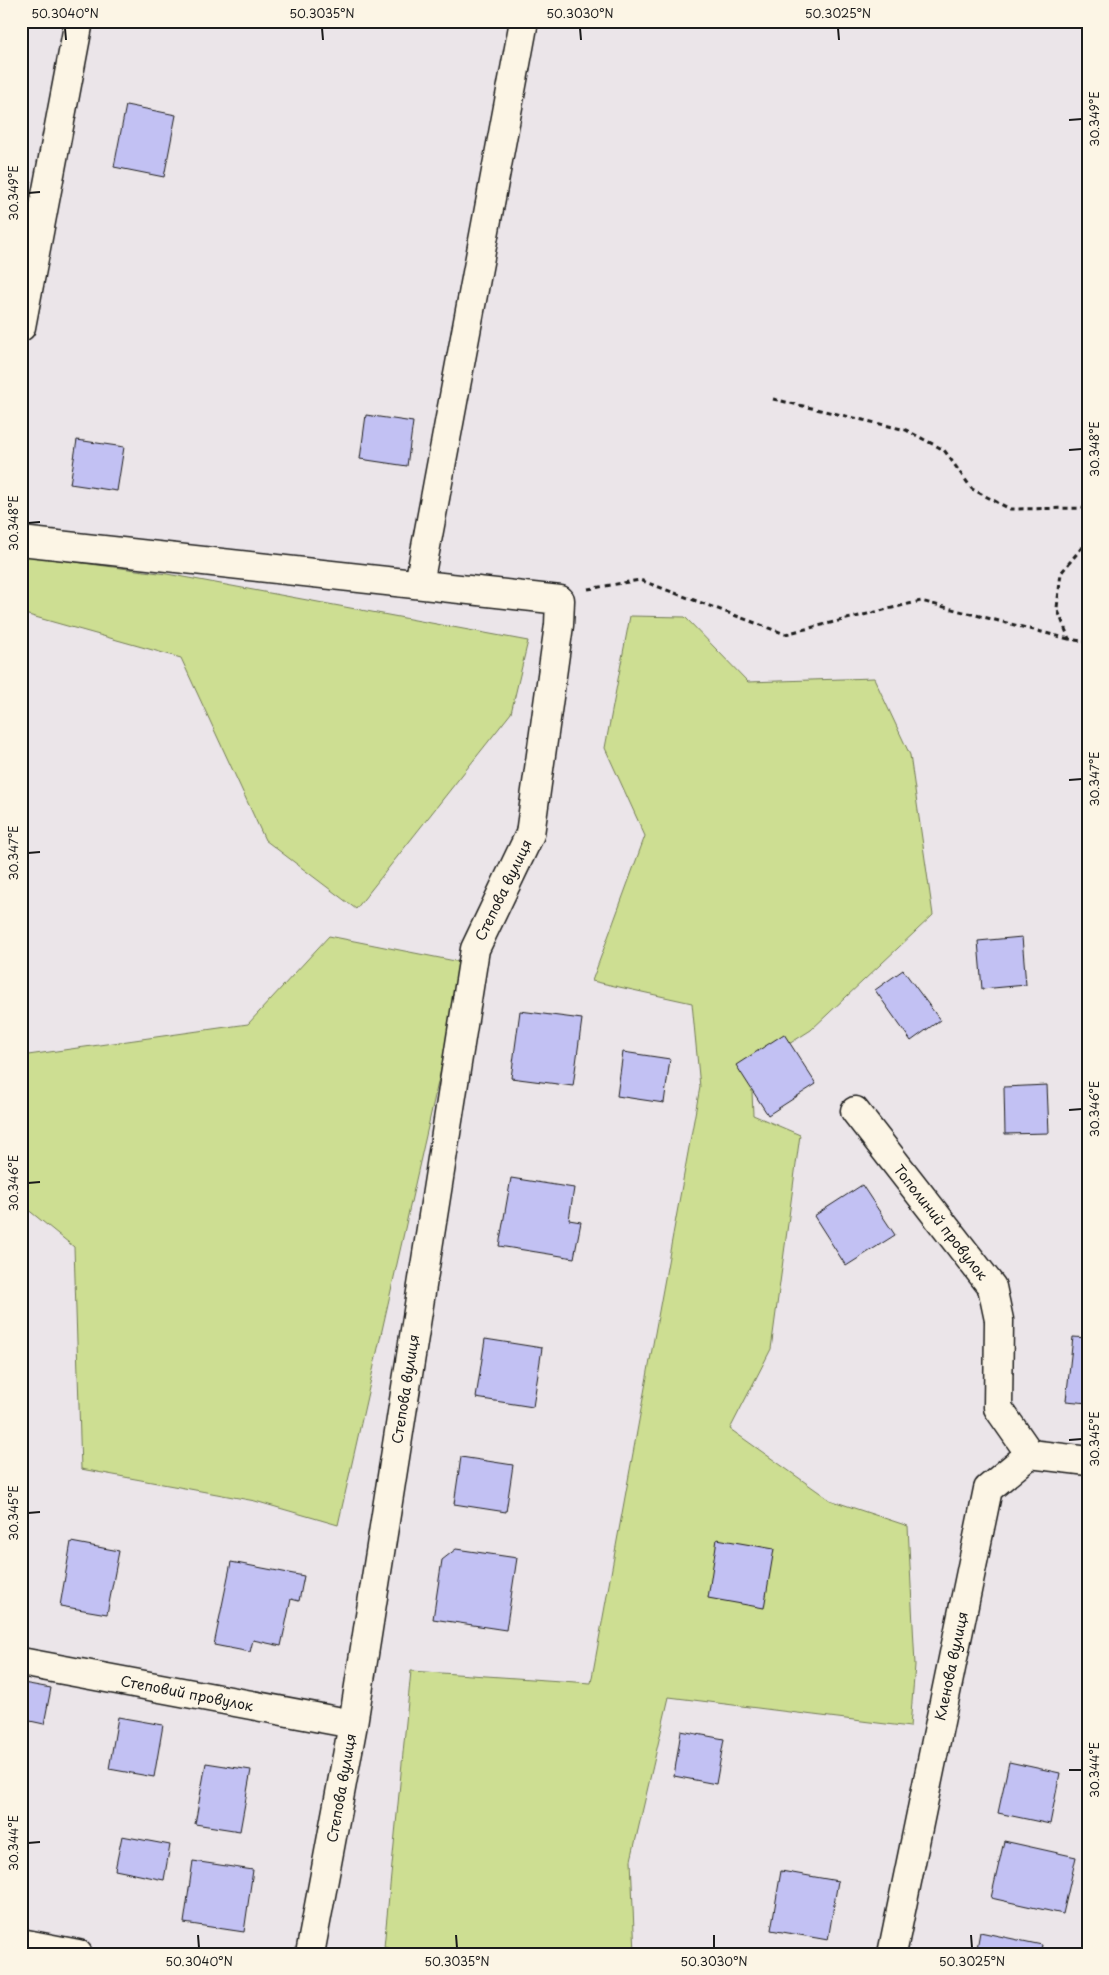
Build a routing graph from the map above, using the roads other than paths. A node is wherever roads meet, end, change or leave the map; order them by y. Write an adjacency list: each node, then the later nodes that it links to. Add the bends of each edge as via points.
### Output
1 (79, 21): 3 (street)
2 (524, 21): 5 (street)
3 (21, 327)
4 (21, 541): 5 (street)
5 (418, 584): 10 (street, Степова вулиця, via 560,600 559,625 530,834 474,949)
6 (855, 1111): 7 (street, Тополиний провулок, via 992,1287 999,1320 998,1408)
7 (1030, 1454): 8 (street); 14 (street, Кленова вулиця, via 988,1488)
8 (1088, 1461)
9 (21, 1662): 10 (street, Степовий провулок)
10 (353, 1724): 13 (street, Степова вулиця)
11 (21, 1944): 12 (street)
12 (78, 1954)
13 (310, 1954)
14 (892, 1954)

